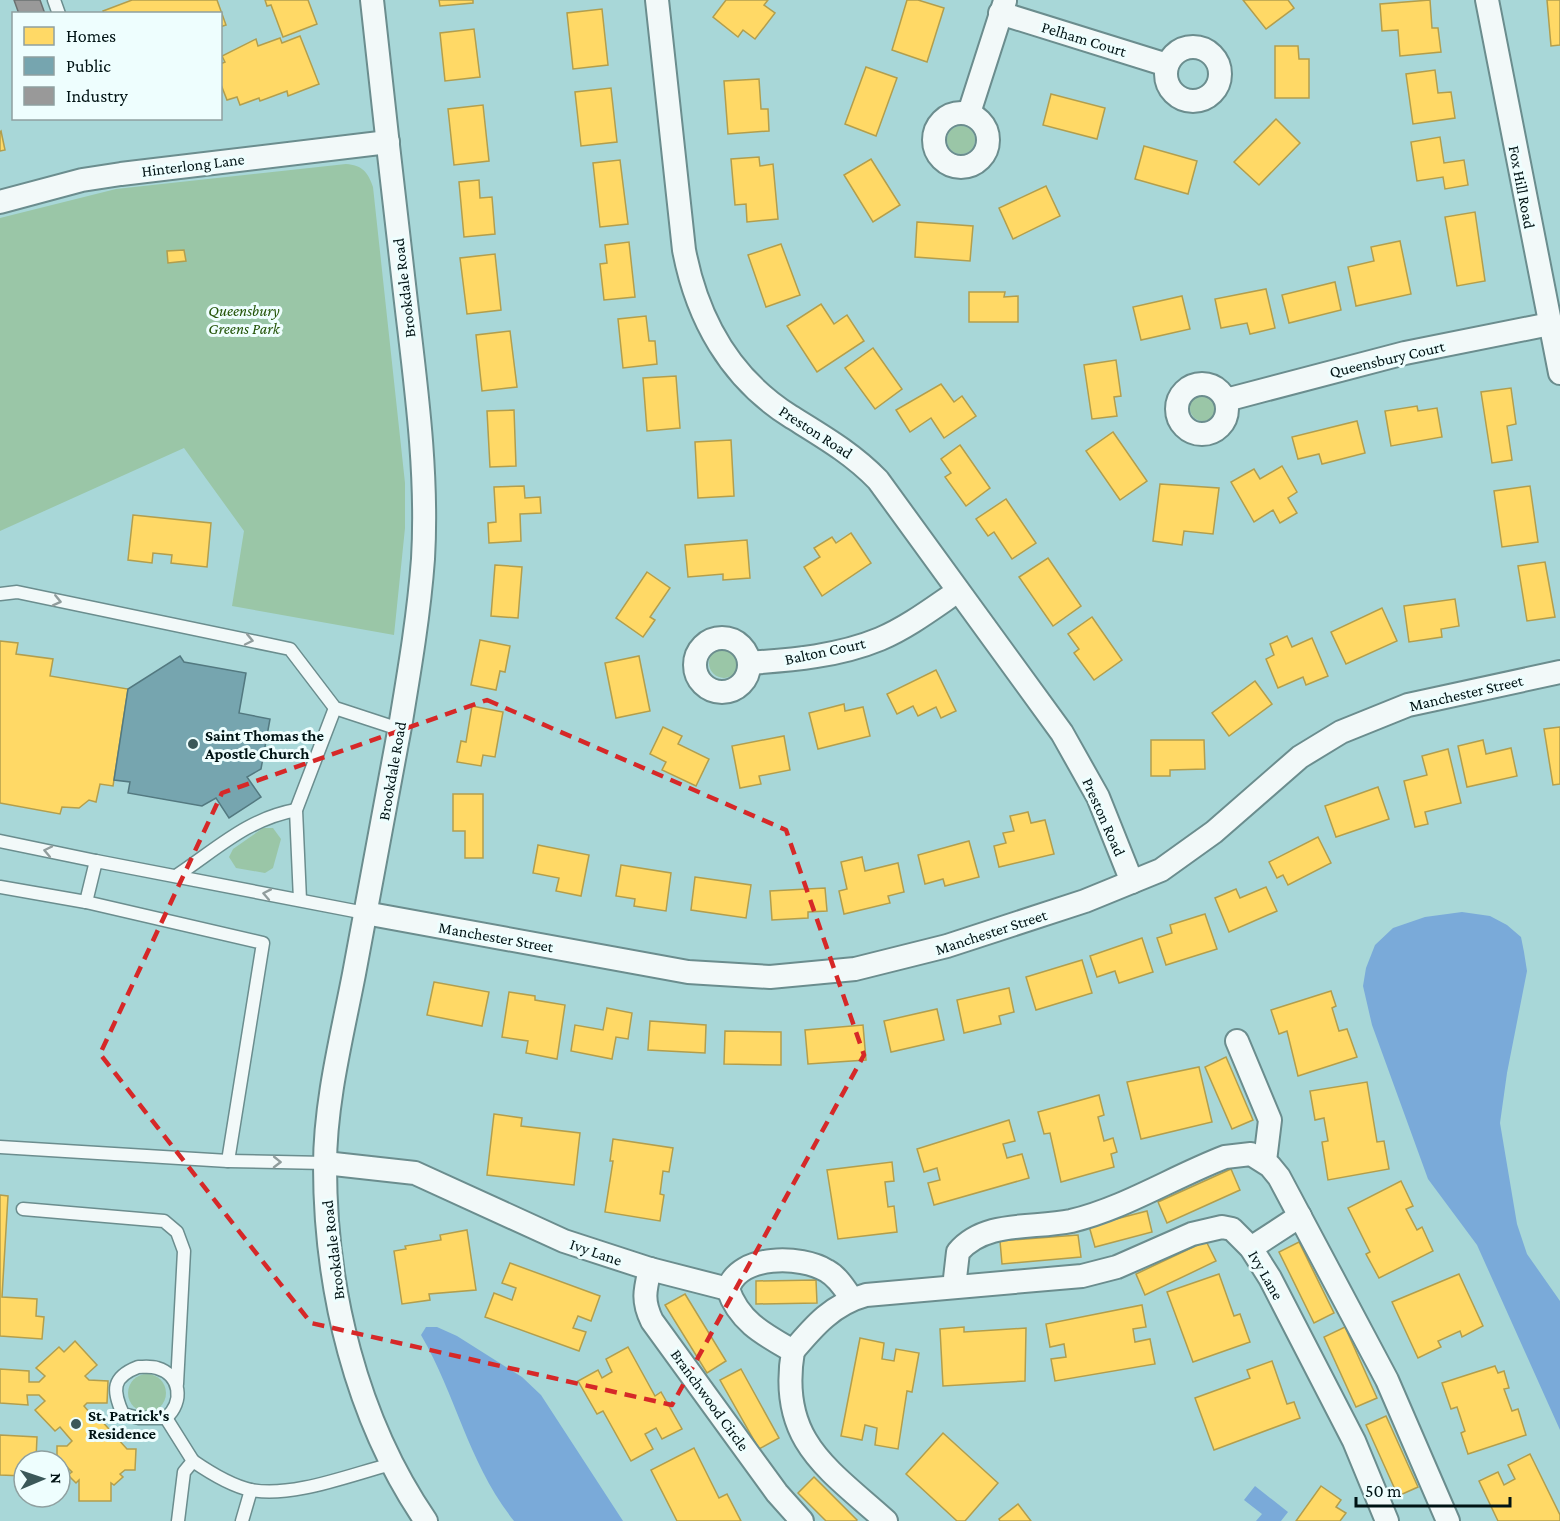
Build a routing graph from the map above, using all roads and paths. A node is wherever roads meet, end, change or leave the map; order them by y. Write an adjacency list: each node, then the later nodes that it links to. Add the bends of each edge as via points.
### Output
1 (372, 0): 7 (street, Brookdale Road)
2 (657, 0): 12 (street, Preston Road, via 684,250 689,278 706,324 751,385 788,415 848,452 878,480)
3 (1487, 0): 9 (street, Fox Hill Road)
4 (1003, 7): 5 (street, Pelham Court); 6 (street)
5 (1167, 64)
6 (969, 113)
7 (388, 142): 8 (street, Hinterlong Lane, via 82,180); 17 (street, Brookdale Road, via 422,471 423,557)
8 (0, 202)
9 (1550, 324): 10 (street, Fox Hill Road); 11 (street, Queensbury Court, via 1405,353)
10 (1560, 373)
11 (1226, 400)
12 (958, 591): 14 (street, Balton Court, via 879,639 814,657); 22 (street, Preston Road, via 1062,733 1098,797)
13 (0, 594): 16 (lane, one-way to 16, via 17,592 290,649)
14 (749, 663)
15 (1560, 672): 22 (street, Manchester Street, via 1408,705 1341,732 1300,757 1177,861)
16 (335, 708): 17 (lane); 18 (lane)
17 (399, 729): 26 (street, Brookdale Road)
18 (296, 810): 21 (lane, via 270,815 244,828); 24 (lane)
19 (0, 841): 20 (lane, one-way to 19)
20 (96, 861): 21 (lane); 25 (lane)
21 (176, 876): 24 (lane, one-way to 21)
22 (1132, 882): 26 (street, Manchester Street, via 928,952 855,969 796,976 688,972)
23 (0, 886): 25 (lane)
24 (300, 900): 26 (lane)
25 (86, 902): 29 (lane, via 263,943)
26 (365, 913): 31 (street, Brookdale Road)
27 (1237, 1041): 30 (street, via 1270,1120)
28 (0, 1147): 29 (lane)
29 (228, 1161): 31 (lane, one-way to 31)
30 (1264, 1161): 33 (street); 36 (street, via 1251,1154 1225,1157 1086,1217 986,1233 958,1252)
31 (325, 1163): 35 (street, Ivy Lane, via 415,1173 564,1240); 43 (street, Brookdale Road, via 327,1224 337,1296 366,1400)
32 (23, 1209): 40 (lane, via 164,1221 177,1232 184,1251)
33 (1300, 1216): 34 (street); 51 (street, via 1387,1380)
34 (1251, 1248): 36 (street, Ivy Lane, via 1232,1229 1222,1227 1192,1234 1117,1267 1082,1276); 50 (street, Ivy Lane, via 1354,1441)
35 (650, 1269): 37 (street, Ivy Lane); 48 (street, Branchwood Circle, via 644,1295 652,1321 786,1506)
36 (954, 1287): 38 (street, Ivy Lane)
37 (728, 1289): 38 (street, via 731,1280 745,1269 776,1259 802,1260 830,1272); 39 (street, via 733,1304 750,1324)
38 (852, 1299): 39 (street, Ivy Lane, via 829,1312)
39 (793, 1351): 49 (street, via 789,1392 800,1432 823,1463)
40 (177, 1384): 41 (lane, via 178,1402); 41 (lane, via 169,1373 138,1366 123,1373 116,1384 115,1397 123,1414)
41 (166, 1418): 42 (lane)
42 (193, 1461): 44 (lane); 45 (lane, via 184,1472)
43 (392, 1464): 44 (lane, via 327,1483); 47 (street, Brookdale Road)
44 (251, 1490): 46 (lane)
45 (178, 1521)
46 (242, 1521)
47 (426, 1521)
48 (802, 1521)
49 (886, 1521)
50 (1387, 1521)
51 (1448, 1521)

